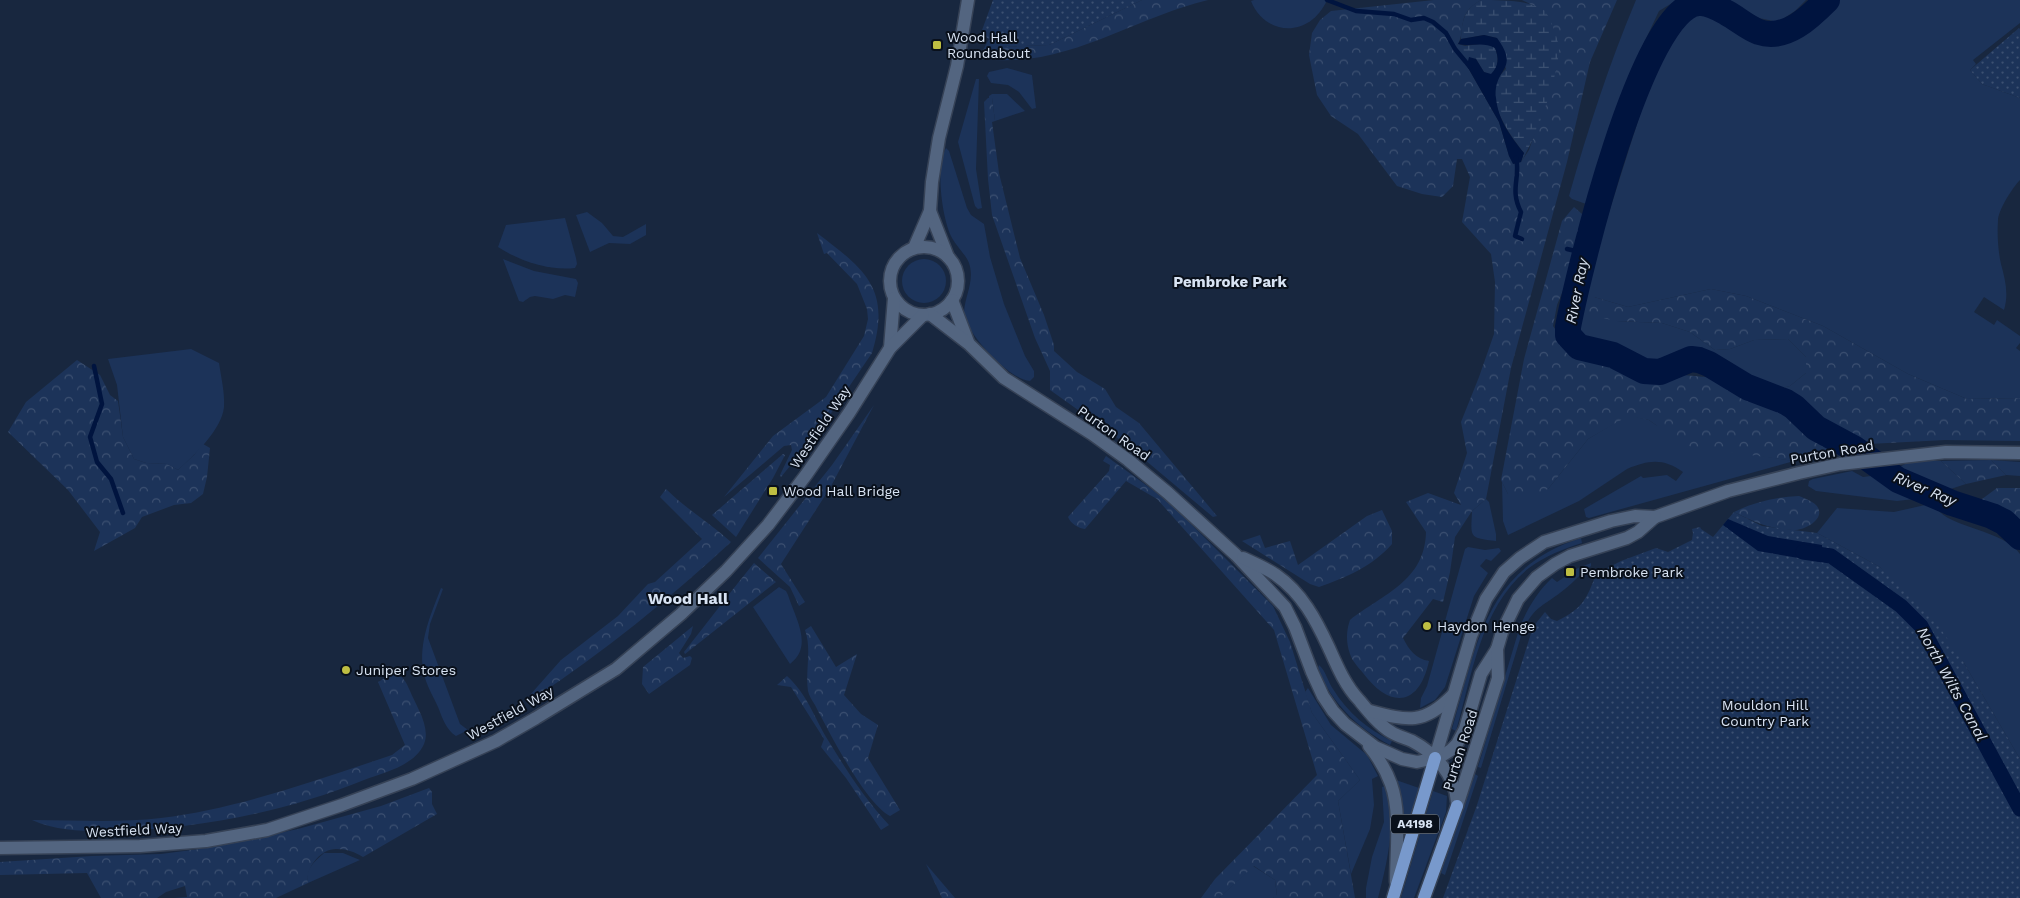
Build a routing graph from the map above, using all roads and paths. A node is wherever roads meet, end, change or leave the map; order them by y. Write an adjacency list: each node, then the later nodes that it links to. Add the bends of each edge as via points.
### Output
1 (968, 0): 2 (main road, via 958,60 939,138)
2 (930, 211): 3 (main road); 4 (main road)
3 (914, 248): 4 (main road, via 931,248); 5 (main road, via 900,256 891,270)
4 (948, 257): 6 (main road, via 958,279)
5 (894, 298): 7 (main road, via 907,310); 9 (main road, Westfield Way)
6 (952, 300): 7 (main road, via 944,308); 8 (main road, Purton Road)
7 (927, 315): 8 (main road, Purton Road); 9 (main road, Westfield Way)
8 (969, 344): 12 (main road, Purton Road, via 1004,378 1128,460)
9 (890, 348): 19 (main road, Westfield Way, via 802,481 752,543 703,594 616,669 511,732 412,779 267,830 140,846)
10 (2020, 453): 11 (main road, Purton Road, via 1946,452 1840,464 1728,491)
11 (1655, 516): 13 (main road, Purton Road, via 1627,538 1570,556 1544,571 1518,599 1502,632); 14 (main road, Purton Road, via 1635,516 1544,542 1504,572 1476,621)
12 (1236, 555): 15 (main road, Purton Road, via 1276,574 1303,600 1343,678); 16 (main road, Purton Road, via 1285,607 1323,696 1345,724)
13 (1498, 649): 17 (main road, Purton Road, via 1481,674 1461,738 1451,750); 18 (main road, Purton Road, via 1498,678)
14 (1454, 694): 15 (main road, Purton Road, via 1441,708 1422,717 1404,718); 17 (main road, Purton Road)
15 (1370, 711): 17 (main road, Purton Road, via 1391,732 1421,746)
16 (1365, 740): 17 (main road, Purton Road, via 1402,759 1417,762); 20 (main road, Purton Road, via 1392,785 1396,818)
17 (1435, 758): 18 (main road, Purton Road, via 1455,786); 20 (main road, A4198)
18 (1457, 806): 21 (main road, A4198)
19 (0, 848)
20 (1394, 894)
21 (1424, 898)

